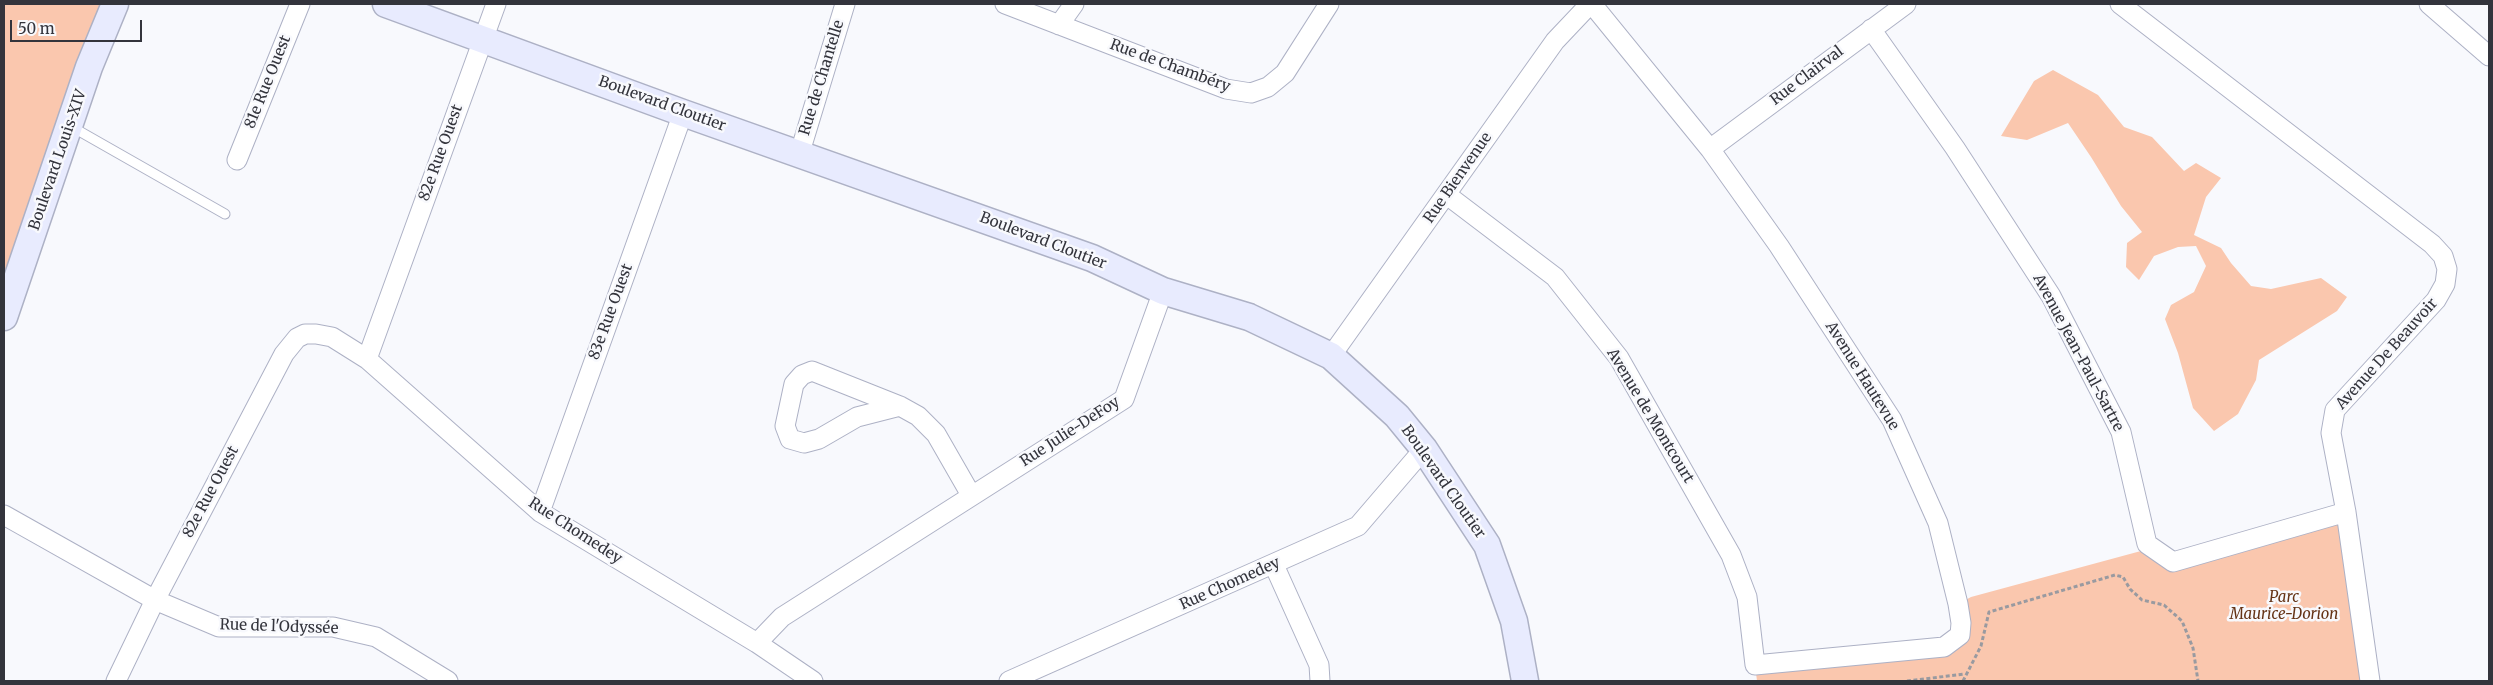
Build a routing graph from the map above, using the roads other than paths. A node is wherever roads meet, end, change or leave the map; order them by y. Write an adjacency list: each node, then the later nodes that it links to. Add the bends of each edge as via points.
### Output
1 (115, 4): 18 (street, Boulevard Louis-XIV)
2 (300, 4): 21 (street, 81e Rue Ouest)
3 (386, 4): 15 (street, Boulevard Cloutier)
4 (496, 4): 15 (street, 82e Rue Ouest)
5 (845, 4): 20 (street, Rue de Chantelle)
6 (1005, 4): 13 (street, Rue de Chambéry)
7 (1074, 4): 13 (street)
8 (1329, 4): 13 (street, Rue de Chambéry, via 1285,73 1268,87 1251,93 1226,89)
9 (1591, 4): 19 (street, Avenue Hautevue); 22 (street, Rue Bienvenue, via 1555,41)
10 (1906, 4): 14 (street, Rue Clairval)
11 (2120, 4): 33 (street, Avenue De Beauvoir, via 2444,256 2447,269 2445,284 2436,300 2334,410 2331,433)
12 (2429, 4): 16 (street)
13 (1059, 25)
14 (1871, 28): 19 (street, Rue Clairval); 33 (street, Avenue Jean-Paul-Sartre, via 1955,148 2050,296 2121,432 2147,544 2173,562)
15 (482, 39): 17 (street, Boulevard Cloutier); 28 (street, 82e Rue Ouest)
16 (2489, 56)
17 (683, 112): 20 (street, Boulevard Cloutier); 32 (street, 83e Rue Ouest)
18 (69, 126): 23 (lane); 25 (street, Boulevard Louis-XIV)
19 (1710, 149): 38 (street, Avenue Hautevue, via 1779,246 1892,420 1938,523 1961,623 1960,635 1944,647)
20 (800, 152): 24 (street, Boulevard Cloutier, via 1092,258)
21 (237, 160)
22 (1447, 195): 27 (street, Rue Bienvenue); 38 (street, Avenue de Montcourt, via 1555,277 1619,358 1732,555 1747,597)
23 (225, 214)
24 (1163, 291): 27 (street, Boulevard Cloutier, via 1249,318); 31 (street, Rue Julie-DeFoy, via 1124,399)
25 (4, 316)
26 (332, 337): 28 (street, Rue Chomedey); 36 (street, 82e Rue Ouest, via 305,334 297,338 284,354)
27 (1331, 356): 30 (street, Boulevard Cloutier, via 1397,416)
28 (367, 359): 32 (street, Rue Chomedey)
29 (900, 406): 29 (street, via 812,371 802,375 794,384 785,426 790,439 804,443 819,439 857,417); 31 (street, via 918,416 936,434)
30 (1424, 448): 35 (street, Rue Chomedey, via 1358,526); 44 (street, Boulevard Cloutier, via 1487,544 1514,620)
31 (971, 494): 37 (street, Rue Julie-DeFoy, via 782,617)
32 (540, 512): 37 (street, Rue Chomedey)
33 (2346, 512): 45 (street, Avenue De Beauvoir)
34 (4, 516): 36 (street, Rue de l'Odyssée)
35 (1274, 565): 42 (street, Rue Chomedey); 43 (street, via 1319,665)
36 (155, 600): 39 (street, 82e Rue Ouest); 40 (street, Rue de l'Odyssée, via 219,627 333,627 376,637)
37 (757, 644): 41 (street, Rue Chomedey)
38 (1755, 665)
39 (116, 681)
40 (448, 681)
41 (813, 681)
42 (1009, 681)
43 (1320, 681)
44 (1524, 681)
45 (2370, 681)

